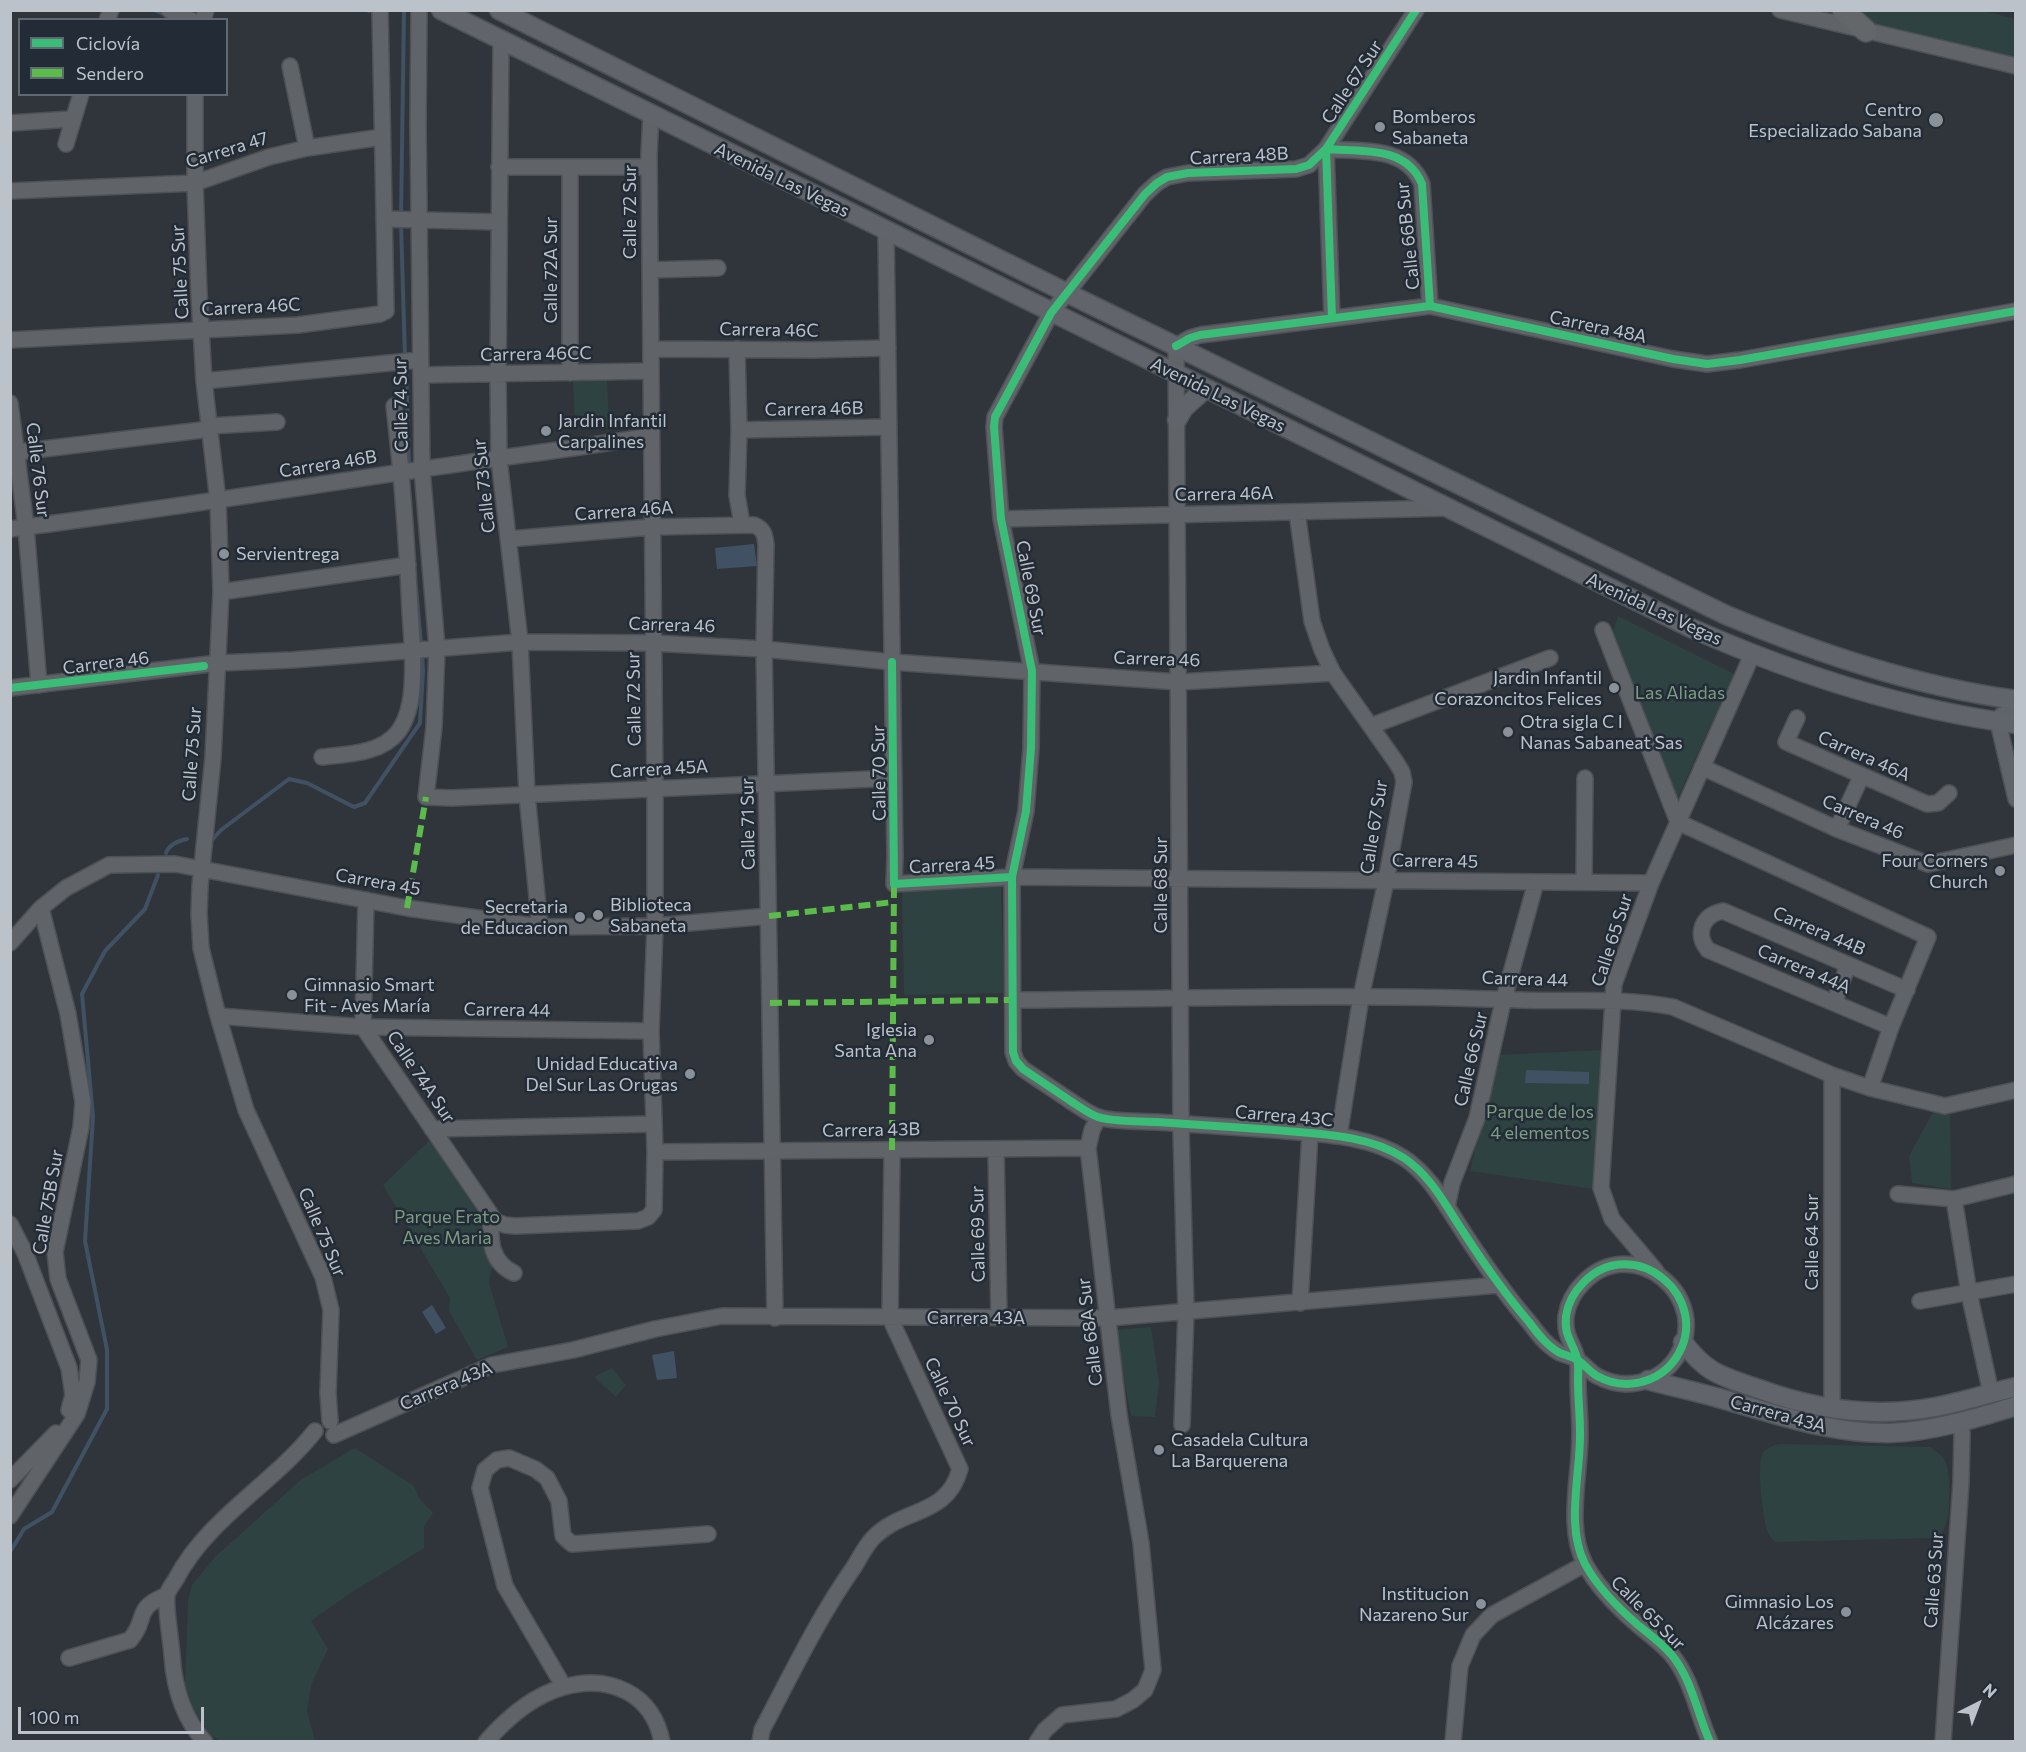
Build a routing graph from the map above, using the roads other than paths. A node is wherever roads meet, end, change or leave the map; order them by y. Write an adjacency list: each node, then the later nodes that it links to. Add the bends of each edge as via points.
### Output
1 (169, 10): 9 (street)
2 (380, 10): 19 (street)
3 (419, 10): 30 (street, Calle 74 Sur)
4 (441, 10): 11 (main road, Avenida Las Vegas)
5 (498, 10): 35 (main road, Avenida Las Vegas)
6 (1416, 10): 22 (street, Calle 67 Sur)
7 (1780, 10): 10 (street)
8 (1843, 10): 10 (highway)
9 (187, 18)
10 (1866, 31): 13 (street)
11 (501, 40): 16 (main road, Avenida Las Vegas); 24 (street, Calle 73 Sur)
12 (290, 66): 21 (street)
13 (2016, 66)
14 (80, 96): 17 (street)
15 (195, 96): 27 (street, Calle 75 Sur)
16 (651, 114): 23 (street, Calle 72 Sur); 32 (main road, Avenida Las Vegas)
17 (72, 119): 18 (street); 20 (street)
18 (10, 123)
19 (382, 137): 21 (street, Carrera 47); 29 (street)
20 (66, 144)
21 (307, 148): 27 (street, Carrera 47)
22 (1326, 149): 26 (street, Carrera 48B, via 1309,165 1296,168); 36 (street, Calle 66B Sur, via 1390,154 1417,172 1422,184); 39 (street, Calle 67 Sur)
23 (649, 166): 25 (street); 34 (street, Calle 72 Sur)
24 (499, 167): 25 (street); 31 (street, Calle 73 Sur)
25 (570, 167): 48 (street, Calle 72A Sur)
26 (1167, 177): 35 (street, Calle 69 Sur, via 1145,194)
27 (195, 183): 28 (street, Carrera 47); 40 (street, Calle 75 Sur)
28 (10, 191)
29 (387, 219): 30 (street); 40 (street, Carrera 46C, via 386,311 381,314 298,325)
30 (413, 220): 31 (street); 46 (street, Calle 74 Sur)
31 (499, 222): 49 (street, Calle 73 Sur)
32 (886, 231): 38 (main road, Avenida Las Vegas); 43 (street, Calle 70 Sur)
33 (718, 268): 34 (street)
34 (650, 270): 44 (street, Calle 72 Sur)
35 (1067, 293): 38 (street, Calle 69 Sur); 42 (main road, Avenida Las Vegas)
36 (1430, 306): 37 (street, Carrera 48A, via 1707,364); 39 (street, Carrera 48A)
37 (2016, 311)
38 (1051, 313): 50 (main road, Avenida Las Vegas); 68 (street, Calle 69 Sur, via 995,417)
39 (1332, 318): 42 (street, Carrera 48A, via 1200,335)
40 (202, 329): 41 (street, Carrera 46C); 51 (street, Calle 75 Sur)
41 (10, 340)
42 (1176, 346): 50 (street, Calle 68 Sur); 91 (main road, Avenida Las Vegas, via 1726,615 1874,670)
43 (888, 348): 45 (street, Carrera 46C); 58 (street, Calle 70 Sur)
44 (651, 349): 45 (street, Carrera 46C); 47 (street, Calle 72 Sur)
45 (737, 349): 59 (street)
46 (418, 365): 49 (street, Carrera 46CC); 51 (street, Carrera 46CC, via 390,363); 63 (street, Calle 74 Sur)
47 (651, 371): 48 (street, Carrera 46CC); 60 (street, Calle 72 Sur)
48 (570, 373): 49 (street, Carrera 46CC)
49 (498, 374): 62 (street, Calle 73 Sur)
50 (1176, 375): 52 (main road, Avenida Las Vegas); 55 (street, Calle 68 Sur)
51 (204, 381): 57 (street, Calle 75 Sur)
52 (1205, 389): 55 (main road); 65 (main road, Avenida Las Vegas)
53 (10, 403): 61 (street, Calle 76 Sur)
54 (394, 406): 63 (street, Calle 74 Sur)
55 (1177, 420): 67 (street, Calle 68 Sur)
56 (277, 422): 57 (street)
57 (210, 427): 61 (street); 64 (street, Calle 75 Sur)
58 (889, 427): 59 (street, Carrera 46B); 83 (street, Calle 70 Sur)
59 (739, 430): 69 (street, via 737,495)
60 (651, 436): 62 (street, Carrera 46B); 70 (street, Calle 72 Sur)
61 (14, 453): 71 (street, Calle 76 Sur)
62 (499, 459): 63 (street, Carrera 46B); 72 (street, Calle 73 Sur)
63 (412, 470): 64 (street, Carrera 46B); 73 (street, Calle 74 Sur); 78 (street, Calle 74 Sur)
64 (218, 501): 71 (street, Carrera 46B); 74 (street, Calle 75 Sur)
65 (1448, 508): 66 (street, Carrera 46A); 81 (main road, Avenida Las Vegas)
66 (1297, 512): 67 (street, Carrera 46A); 87 (street, Calle 67 Sur, via 1312,621)
67 (1177, 515): 68 (street, Carrera 46A); 88 (street, Calle 68 Sur)
68 (1002, 519): 80 (street, Calle 69 Sur)
69 (742, 525): 70 (street, Carrera 46A); 79 (street, Calle 71 Sur, via 758,526 765,533)
70 (652, 526): 72 (street, Carrera 46A); 77 (street, Calle 72 Sur)
71 (18, 528): 89 (street, Calle 76 Sur)
72 (509, 539): 76 (street, Calle 73 Sur)
73 (408, 565): 74 (street); 78 (street, Calle 74 Sur)
74 (221, 592): 84 (street, Calle 75 Sur)
75 (1603, 630): 107 (street)
76 (520, 642): 77 (street, Carrera 46); 78 (street, Carrera 46); 104 (street, Calle 73 Sur)
77 (653, 643): 79 (street, Carrera 46); 102 (street, Calle 72 Sur)
78 (424, 649): 84 (street, Carrera 46); 96 (street, Calle 74 Sur, via 405,721 397,733 381,747); 105 (street, Calle 74 Sur, via 434,727)
79 (764, 649): 83 (street, Carrera 46); 101 (street, Calle 71 Sur)
80 (1029, 653): 85 (street, via 1027,661); 86 (street, Calle 69 Sur)
81 (1752, 655): 94 (main road, Avenida Las Vegas, via 1879,697); 97 (street, Calle 65 Sur)
82 (1550, 658): 95 (street)
83 (892, 662): 85 (street, Carrera 46); 99 (street, Calle 70 Sur)
84 (218, 663): 89 (street, Carrera 46); 110 (street, Calle 75 Sur)
85 (1016, 671): 86 (street, Carrera 46)
86 (1032, 671): 88 (street, Carrera 46); 111 (street, Calle 69 Sur, via 1026,811)
87 (1333, 673): 88 (street, Carrera 46); 95 (street, Calle 67 Sur)
88 (1179, 682): 112 (street, Calle 68 Sur)
89 (39, 686): 90 (street, Carrera 46)
90 (10, 688)
91 (2016, 699)
92 (2016, 710): 94 (street, via 2002,715)
93 (1797, 718): 98 (street, Carrera 46A, via 1786,742)
94 (2007, 723): 106 (street)
95 (1371, 726): 113 (street, Calle 67 Sur, via 1402,772 1404,782)
96 (322, 757)
97 (1702, 767): 107 (street, Calle 65 Sur); 108 (street, Carrera 46)
98 (1861, 777): 103 (street, Carrera 46A, via 1927,804 1938,803); 108 (street)
99 (894, 778): 101 (street, Carrera 45A); 117 (street, Calle 70 Sur)
100 (1585, 778): 115 (street)
101 (767, 784): 102 (street, Carrera 45A); 120 (street, Calle 71 Sur)
102 (655, 789): 104 (street, Carrera 45A); 121 (street, Calle 72 Sur)
103 (1949, 793)
104 (527, 795): 105 (street, Carrera 45A); 122 (street, Calle 73 Sur)
105 (426, 797)
106 (2016, 799)
107 (1678, 822): 116 (street, Calle 65 Sur); 126 (street, via 1928,937)
108 (1837, 829): 109 (street, Carrera 46, via 1928,864)
109 (2016, 845)
110 (202, 870): 118 (street, Carrera 45); 119 (street, Carrera 45, via 175,864 109,864 66,888); 133 (street, Calle 75 Sur, via 201,948)
111 (1012, 878): 112 (street, Carrera 45); 117 (street, Carrera 45); 130 (street, Calle 69 Sur)
112 (1180, 879): 113 (street, Carrera 45); 128 (street, Calle 68 Sur)
113 (1386, 880): 114 (street, Carrera 45); 127 (street, Calle 67 Sur)
114 (1536, 882): 115 (street, Carrera 45); 129 (street, Calle 66 Sur)
115 (1584, 882): 116 (street, Carrera 45)
116 (1651, 883): 131 (street, Calle 65 Sur, via 1614,984)
117 (894, 884)
118 (366, 900): 122 (street, Carrera 45); 134 (street, Calle 74A Sur)
119 (41, 908): 123 (street, Carrera 45); 183 (street, Calle 75B Sur, via 68,1014 82,1102 81,1127 55,1252 58,1279 89,1360 77,1414)
120 (769, 916): 121 (street, Carrera 45); 150 (street, Calle 71 Sur)
121 (655, 926): 122 (street, Carrera 45); 136 (street, Calle 72 Sur)
122 (540, 927)
123 (10, 943)
124 (1703, 944): 125 (street, Carrera 44B, via 1704,922 1723,911); 132 (street, Carrera 44A, via 1708,950)
125 (1848, 965): 126 (street, Carrera 44B); 132 (street)
126 (1907, 990): 135 (street)
127 (1361, 997): 128 (street, Carrera 44); 129 (street, Carrera 44); 146 (street, Calle 67 Sur)
128 (1181, 998): 130 (street, Carrera 44); 142 (street, Calle 68 Sur)
129 (1504, 999): 131 (street, Carrera 44); 155 (street, Calle 66 Sur, via 1478,1118 1452,1183)
130 (1012, 1000): 137 (street, Calle 69 Sur)
131 (1613, 1000): 138 (street, Carrera 44, via 1673,1007); 159 (street, Calle 65 Sur, via 1601,1188 1612,1219)
132 (1834, 1003): 135 (street, Carrera 44A)
133 (218, 1016): 134 (street, Carrera 44); 175 (street, Calle 75 Sur, via 246,1110 323,1277 331,1310)
134 (363, 1027): 136 (street, Carrera 44); 144 (street, Calle 74A Sur)
135 (1892, 1027): 139 (street)
136 (651, 1031): 143 (street, Calle 72 Sur)
137 (1016, 1061): 141 (street, Carrera 43C, via 1023,1070)
138 (1832, 1075): 139 (street, Carrera 44); 177 (street, Calle 64 Sur)
139 (1870, 1088): 140 (street, Carrera 44, via 1945,1106)
140 (2016, 1090)
141 (1099, 1117): 142 (street, Carrera 43C); 147 (street, Calle 68A Sur)
142 (1182, 1123): 145 (street, Carrera 43C); 165 (street, Calle 68 Sur)
143 (654, 1124): 144 (street); 151 (street, Calle 72 Sur)
144 (432, 1129): 156 (street, Calle 74A Sur)
145 (1310, 1133): 146 (street, Carrera 43C); 164 (street)
146 (1339, 1136): 155 (street, Carrera 43C, via 1403,1158 1432,1184)
147 (1088, 1148): 149 (street, Carrera 43B); 166 (street, Calle 68A Sur)
148 (892, 1149): 149 (street, Carrera 43B); 150 (street, Carrera 43B); 168 (street, Calle 70 Sur)
149 (996, 1149): 169 (street, Calle 69 Sur)
150 (773, 1151): 151 (street, Carrera 43B); 167 (street, Calle 71 Sur)
151 (655, 1152): 156 (street, Calle 72 Sur, via 654,1210 648,1217 638,1221 515,1226)
152 (2016, 1184): 154 (street)
153 (1898, 1194): 154 (street)
154 (1954, 1198): 162 (street)
155 (1447, 1207): 161 (street, Carrera 43C)
156 (495, 1220): 158 (street, via 492,1246 496,1259)
157 (10, 1224): 182 (street, via 69,1368 74,1395 67,1418)
158 (514, 1273)
159 (1659, 1275): 170 (street, via 1675,1291 1684,1312); 171 (street, via 1645,1268 1616,1265 1601,1270 1578,1288 1566,1316 1566,1331)
160 (2016, 1284): 162 (street)
161 (1498, 1285): 164 (street, Carrera 43A); 171 (street, via 1542,1339)
162 (1970, 1293): 163 (street); 174 (street)
163 (1920, 1301)
164 (1300, 1303): 165 (street, Carrera 43A)
165 (1186, 1311): 166 (street, Carrera 43A); 180 (street, Calle 68 Sur)
166 (1108, 1317): 169 (street, Carrera 43A); 193 (street, Calle 68A Sur, via 1119,1414 1141,1543 1153,1670 1145,1690 1133,1701 1116,1708 1062,1715)
167 (775, 1318): 168 (street, Carrera 43A); 179 (street, Carrera 43A, via 722,1316 492,1365)
168 (890, 1318): 169 (street, Carrera 43A); 192 (street, Calle 70 Sur, via 960,1468 956,1483 936,1504 875,1537 808,1642)
169 (999, 1318)
170 (1683, 1342): 172 (street, via 1670,1365); 177 (main road, Carrera 43A, via 1702,1365 1716,1374 1791,1401)
171 (1577, 1359): 172 (street, via 1588,1371 1617,1384); 185 (street, Calle 65 Sur, via 1581,1434 1577,1533)
172 (1648, 1380): 178 (main road, Carrera 43A, via 1823,1427 1890,1433)
173 (2016, 1387): 174 (main road, Carrera 43A)
174 (1991, 1393): 177 (main road, Carrera 43A, via 1935,1407 1877,1412)
175 (329, 1397): 179 (street, via 342,1416); 181 (street, Calle 75 Sur)
176 (2016, 1406): 178 (main road, Carrera 43A)
177 (1832, 1409)
178 (1959, 1421): 196 (street, Calle 63 Sur, via 1961,1482)
179 (357, 1423): 181 (street, Carrera 43A)
180 (1182, 1425)
181 (326, 1429): 186 (street, via 237,1505 189,1556)
182 (10, 1480)
183 (10, 1516)
184 (708, 1534): 188 (street, via 572,1545 564,1536 560,1501 547,1478 535,1468 509,1458 497,1460 485,1470 480,1488 505,1586)
185 (1585, 1564): 194 (street, via 1492,1615 1473,1635 1460,1666); 195 (street, Calle 65 Sur, via 1615,1604 1673,1657 1688,1681)
186 (167, 1595): 187 (street, via 144,1609 130,1640); 189 (street, via 176,1694)
187 (69, 1658)
188 (564, 1687): 190 (street, via 515,1714); 191 (street, via 612,1685 640,1699 659,1725)
189 (205, 1742)
190 (486, 1742)
191 (662, 1742)
192 (759, 1742)
193 (1037, 1742)
194 (1453, 1742)
195 (1710, 1742)
196 (1942, 1742)

